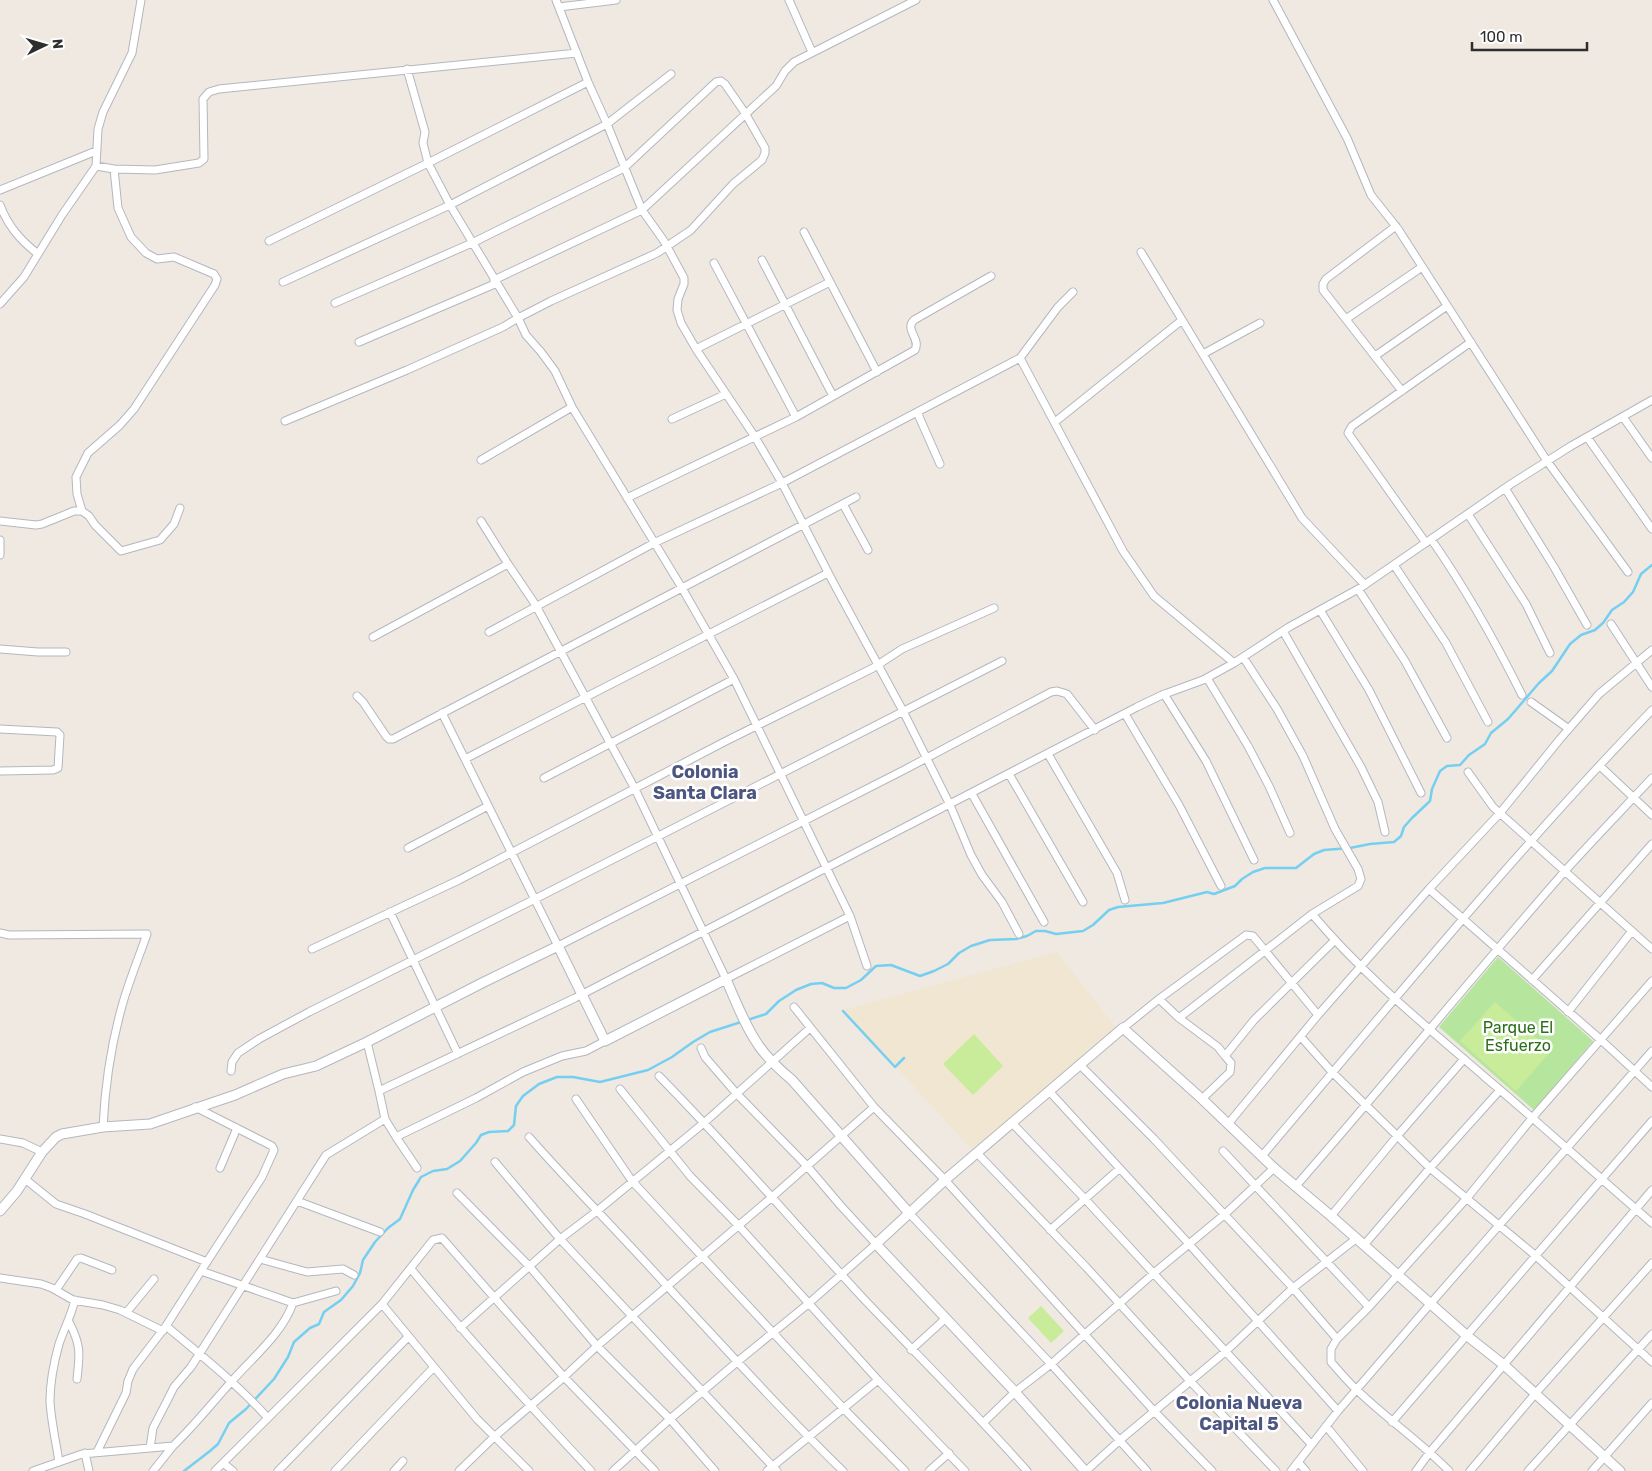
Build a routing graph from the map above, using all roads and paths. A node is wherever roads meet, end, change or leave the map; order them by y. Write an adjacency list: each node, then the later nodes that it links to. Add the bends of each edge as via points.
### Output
1 (141, 0): 16 (street, via 132,53 103,112)
2 (616, 0): 7 (street)
3 (789, 0): 9 (street)
4 (894, 0): 8 (street)
5 (916, 0): 8 (street)
6 (1273, 0): 25 (street, via 1344,133 1371,195)
7 (558, 4): 10 (street)
8 (896, 9): 9 (street)
9 (812, 52): 14 (street, via 794,62 776,86)
10 (577, 53): 11 (street); 13 (street)
11 (407, 69): 17 (street, via 425,132 423,142); 20 (street, via 209,92 204,99 204,159 199,163 155,170)
12 (670, 74): 15 (street)
13 (588, 82): 15 (street); 17 (street)
14 (745, 113): 19 (street, via 725,84 716,82); 24 (street); 29 (street, via 765,148 762,160 733,184 692,230)
15 (607, 124): 19 (street); 23 (street)
16 (96, 152): 18 (street); 21 (street)
17 (428, 163): 23 (street); 27 (street)
18 (96, 166): 20 (street); 31 (street)
19 (624, 168): 24 (street); 28 (street)
20 (114, 169): 79 (street, via 118,208 131,237 146,253 157,258 174,257 214,274 217,279 134,409 88,453 76,477)
21 (0, 190)
22 (0, 205): 31 (street, via 14,232)
23 (450, 205): 28 (street); 36 (street)
24 (642, 210): 29 (street); 37 (street)
25 (1396, 226): 34 (street); 45 (street, via 1322,284 1323,290)
26 (804, 232): 38 (street)
27 (269, 241)
28 (472, 243): 37 (street); 40 (street)
29 (666, 247): 44 (street); 51 (street, via 684,278 677,310)
30 (1141, 252): 46 (street)
31 (38, 254): 41 (street, via 24,277)
32 (762, 260): 42 (street)
33 (714, 263): 47 (street)
34 (1422, 267): 43 (street); 45 (street)
35 (992, 276): 55 (street, via 910,323 917,342 915,350)
36 (283, 282)
37 (496, 282): 44 (street); 49 (street)
38 (830, 282): 42 (street); 55 (street)
39 (1073, 292): 54 (street)
40 (335, 303)
41 (0, 304)
42 (785, 304): 47 (street); 58 (street)
43 (1447, 306): 50 (street); 53 (street)
44 (518, 318): 60 (street, via 526,335 555,371); 65 (street, via 407,370)
45 (1346, 319): 53 (street)
46 (1182, 320): 52 (street); 66 (street)
47 (746, 324): 51 (street); 62 (street)
48 (1260, 324): 52 (street)
49 (359, 342)
50 (1471, 342): 56 (street); 71 (street)
51 (696, 349): 57 (street)
52 (1203, 354): 94 (street, via 1302,518)
53 (1375, 356): 56 (street)
54 (1020, 358): 61 (street); 66 (street)
55 (877, 372): 58 (street)
56 (1402, 391): 86 (street, via 1352,426 1348,433)
57 (726, 394): 64 (street); 67 (street)
58 (833, 396): 62 (street)
59 (1652, 400): 63 (street)
60 (572, 407): 70 (street); 76 (street)
61 (917, 412): 72 (street); 73 (street)
62 (796, 417): 67 (street)
63 (1623, 417): 68 (street); 69 (street)
64 (672, 419)
65 (285, 421)
66 (1055, 422): 113 (street, via 1123,550 1154,596)
67 (755, 437): 73 (street); 76 (street)
68 (1587, 437): 71 (street); 84 (street)
69 (1652, 458)
70 (481, 460)
71 (1547, 461): 74 (street); 92 (street)
72 (940, 464)
73 (782, 483): 83 (street); 87 (street)
74 (1505, 488): 80 (street); 101 (street)
75 (856, 497): 77 (street)
76 (628, 498): 87 (street)
77 (843, 504): 83 (street); 88 (street)
78 (180, 508): 79 (street, via 174,524 160,540 121,551)
79 (82, 511): 81 (street, via 36,525)
80 (1468, 514): 86 (street); 110 (street, via 1526,604)
81 (0, 521)
82 (481, 521): 90 (street)
83 (804, 524): 93 (street); 95 (street)
84 (1652, 529)
85 (0, 540): 89 (street)
86 (1429, 541): 91 (street); 120 (street, via 1479,613)
87 (654, 543): 95 (street); 97 (street)
88 (868, 550)
89 (0, 555)
90 (508, 564): 97 (street); 105 (street)
91 (1394, 565): 94 (street); 128 (street, via 1446,643)
92 (1628, 572)
93 (828, 573): 104 (street); 115 (street)
94 (1365, 585): 96 (street)
95 (682, 588): 104 (street); 108 (street)
96 (1358, 589): 99 (street); 133 (street, via 1405,661)
97 (536, 606): 103 (street); 108 (street)
98 (994, 608): 115 (street, via 902,649)
99 (1320, 610): 102 (street); 146 (street, via 1369,690)
100 (1611, 624): 114 (street)
101 (1587, 625)
102 (1283, 631): 111 (street); 154 (street, via 1361,768 1378,802)
103 (489, 632)
104 (708, 635): 117 (street); 122 (street)
105 (373, 637)
106 (0, 649): 109 (street)
107 (1652, 650): 114 (street)
108 (560, 651): 122 (street); 126 (street)
109 (66, 652)
110 (1550, 653)
111 (1243, 657): 113 (street); 172 (street, via 1278,709 1303,756 1361,879 1358,886)
112 (1002, 661): 125 (street)
113 (1234, 663): 116 (street)
114 (1636, 663): 118 (street); 131 (street, via 1599,694)
115 (877, 665): 125 (street); 129 (street)
116 (1207, 678): 119 (street); 155 (street, via 1265,778)
117 (734, 679): 129 (street); 134 (street)
118 (1652, 688)
119 (1164, 694): 127 (street); 161 (street, via 1206,761)
120 (1522, 695)
121 (357, 696): 126 (street, via 389,739)
122 (586, 697): 134 (street); 137 (street)
123 (1531, 702): 131 (street)
124 (1652, 710): 138 (street)
125 (903, 711): 136 (street); 141 (street)
126 (442, 713): 137 (street)
127 (1125, 714): 132 (street); 165 (street, via 1180,805)
128 (1488, 722)
129 (756, 726): 141 (street); 145 (street)
130 (0, 729): 139 (street, via 58,732 60,735 58,768)
131 (1569, 729): 151 (street)
132 (1096, 730): 135 (street); 136 (street, via 1067,694 1050,692)
133 (1447, 738)
134 (610, 743): 143 (street); 145 (street)
135 (1048, 754): 142 (street); 168 (street, via 1117,873)
136 (927, 758): 149 (street); 153 (street)
137 (465, 759): 150 (street)
138 (1600, 766): 148 (street); 157 (street)
139 (0, 771)
140 (1468, 772): 151 (street)
141 (780, 774): 153 (street); 156 (street)
142 (1009, 774): 147 (street); 169 (street)
143 (544, 778)
144 (1652, 778): 148 (street)
145 (635, 789): 156 (street); 160 (street)
146 (1421, 793)
147 (972, 794): 149 (street); 175 (street)
148 (1633, 798): 152 (street); 163 (street)
149 (950, 805): 162 (street); 179 (street, via 974,862 1002,902)
150 (488, 806): 159 (street); 160 (street)
151 (1500, 813): 157 (street); 166 (street)
152 (1652, 815)
153 (803, 821): 162 (street); 164 (street)
154 (1385, 832)
155 (1290, 834)
156 (658, 836): 164 (street); 167 (street)
157 (1530, 842): 163 (street); 174 (street)
158 (1652, 844): 170 (street)
159 (408, 848)
160 (512, 853): 167 (street); 171 (street)
161 (1254, 860)
162 (827, 868): 173 (street); 177 (street)
163 (1565, 871): 170 (street); 184 (street)
164 (681, 884): 177 (street); 181 (street)
165 (1221, 886)
166 (1429, 889): 174 (street); 188 (street)
167 (535, 899): 181 (street); 186 (street)
168 (1125, 900)
169 (1083, 902)
170 (1600, 903): 176 (street); 190 (street)
171 (390, 912): 182 (street); 186 (street)
172 (1312, 914): 180 (street); 185 (street)
173 (850, 916): 187 (street); 189 (street)
174 (1463, 920): 184 (street); 195 (street)
175 (1044, 922)
176 (1632, 931): 183 (street); 198 (street)
177 (704, 932): 189 (street); 193 (street)
178 (0, 933): 236 (street, via 147,934 115,1034 104,1093)
179 (1019, 934)
180 (1334, 941): 188 (street); 192 (street)
181 (558, 946): 193 (street); 196 (street)
182 (312, 949)
183 (1652, 949)
184 (1497, 950): 190 (street); 203 (street)
185 (1265, 951): 192 (street); 194 (street, via 1253,936 1246,935); 200 (street)
186 (412, 959): 196 (street); 215 (street, via 259,1040 238,1054 232,1062)
187 (867, 966)
188 (1361, 966): 195 (street); 199 (street)
189 (726, 979): 207 (street); 213 (street, via 743,1017)
190 (1532, 980): 198 (street)
191 (1652, 981): 205 (street)
192 (1292, 983): 199 (street); 211 (street, via 1254,1020)
193 (582, 995): 207 (street); 210 (street)
194 (1159, 999): 200 (street); 202 (street)
195 (1394, 999): 203 (street); 217 (street)
196 (436, 1007): 206 (street); 210 (street)
197 (794, 1007): 201 (street)
198 (1568, 1012): 205 (street)
199 (1318, 1015): 204 (street)
200 (1179, 1018): 211 (street)
201 (810, 1028): 213 (street); 229 (street)
202 (1123, 1028): 214 (street); 225 (street)
203 (1429, 1029): 212 (street); 227 (street)
204 (1301, 1038): 217 (street); 235 (street)
205 (1601, 1040): 216 (street); 230 (street)
206 (367, 1042): 222 (street); 228 (street, via 316,1066 283,1074 235,1095)
207 (605, 1042): 240 (street, via 523,1072)
208 (701, 1048): 224 (street)
209 (1652, 1051): 216 (street)
210 (458, 1054): 222 (street)
211 (1226, 1056): 225 (street, via 1231,1063 1230,1072)
212 (1464, 1059): 221 (street); 238 (street)
213 (772, 1062): 224 (street); 239 (street)
214 (1080, 1064): 223 (street); 272 (street)
215 (231, 1071)
216 (1634, 1071): 219 (street); 243 (street)
217 (1332, 1072): 227 (street); 248 (street)
218 (659, 1076): 233 (street)
219 (1652, 1087)
220 (620, 1089): 246 (street)
221 (1500, 1090): 230 (street); 254 (street)
222 (379, 1091): 231 (street)
223 (1049, 1091): 234 (street); 255 (street)
224 (736, 1093): 233 (street); 250 (street)
225 (1202, 1098): 235 (street)
226 (576, 1099): 259 (street)
227 (1367, 1105): 238 (street); 261 (street)
228 (195, 1107): 236 (street, via 150,1124); 237 (street)
229 (874, 1107): 239 (street); 258 (street)
230 (1533, 1117): 243 (street); 265 (street)
231 (385, 1119): 240 (street); 267 (street, via 326,1155)
232 (1652, 1121): 257 (street)
233 (705, 1122): 246 (street); 264 (street)
234 (1012, 1123): 247 (street); 266 (street)
235 (1228, 1124): 248 (street)
236 (103, 1127): 245 (street, via 62,1134)
237 (236, 1128): 251 (street); 287 (street, via 274,1150 262,1177)
238 (1398, 1135): 254 (street); 273 (street)
239 (842, 1136): 250 (street); 271 (street)
240 (396, 1137): 252 (street)
241 (529, 1137): 270 (street)
242 (0, 1139): 245 (street, via 23,1143)
243 (1566, 1148): 257 (street); 276 (street)
244 (1223, 1151): 260 (street)
245 (42, 1152): 256 (street)
246 (670, 1152): 259 (street); 275 (street)
247 (977, 1153): 258 (street); 277 (street)
248 (1262, 1156): 253 (street)
249 (495, 1162): 280 (street)
250 (807, 1166): 264 (street); 281 (street)
251 (220, 1168)
252 (417, 1168)
253 (1274, 1168): 260 (street); 261 (street)
254 (1430, 1168): 265 (street); 283 (street)
255 (1119, 1169): 266 (street); 282 (street)
256 (26, 1179): 269 (street); 287 (street, via 56,1204)
257 (1602, 1179): 268 (street); 285 (street)
258 (945, 1180): 271 (street); 323 (street)
259 (632, 1181): 270 (street); 284 (street)
260 (1256, 1185): 272 (street); 288 (street)
261 (1295, 1187): 273 (street)
262 (1652, 1190): 268 (street)
263 (457, 1193): 290 (street)
264 (772, 1197): 275 (street); 295 (street)
265 (1467, 1198): 276 (street); 297 (street)
266 (1084, 1199): 277 (street); 294 (street)
267 (297, 1201): 278 (street); 286 (street)
268 (1636, 1209): 274 (street); 303 (street)
269 (0, 1211)
270 (597, 1211): 280 (street); 301 (street)
271 (910, 1214): 281 (street); 335 (street)
272 (1224, 1215): 282 (street); 302 (street)
273 (1332, 1216): 279 (street)
274 (1652, 1222)
275 (738, 1225): 284 (street); 311 (street)
276 (1499, 1226): 285 (street); 309 (street)
277 (1050, 1230): 312 (street)
278 (380, 1232)
279 (1357, 1238): 283 (street); 288 (street)
280 (560, 1239): 290 (street); 315 (street)
281 (876, 1244): 295 (street); 316 (street)
282 (1189, 1244): 294 (street); 318 (street)
283 (1364, 1245): 297 (street)
284 (702, 1256): 301 (street); 322 (street)
285 (1536, 1256): 303 (street); 325 (street)
286 (260, 1259): 296 (street, via 307,1272 343,1269); 300 (street)
287 (207, 1262): 293 (street)
288 (1326, 1262): 302 (street); 313 (street)
289 (1652, 1263): 317 (street)
290 (530, 1267): 306 (street); 328 (street)
291 (112, 1270): 304 (street, via 77,1258)
292 (411, 1270): 306 (street, via 433,1240 442,1238); 310 (street); 321 (street)
293 (201, 1271): 300 (street); 320 (street)
294 (1154, 1273): 312 (street); 331 (street)
295 (841, 1274): 311 (street); 330 (street)
296 (354, 1275)
297 (1398, 1275): 309 (street); 313 (street)
298 (0, 1278): 304 (street, via 41,1284)
299 (154, 1279): 314 (street)
300 (243, 1285): 308 (street); 332 (street)
301 (668, 1286): 315 (street); 333 (street)
302 (1293, 1288): 318 (street); 327 (street)
303 (1570, 1288): 317 (street); 336 (street)
304 (56, 1290): 307 (street)
305 (336, 1291): 308 (street)
306 (495, 1297): 321 (street); 338 (street)
307 (75, 1300): 314 (street); 319 (street)
308 (293, 1303): 342 (street, via 280,1329)
309 (1431, 1303): 325 (street); 343 (street)
310 (382, 1304): 326 (street); 352 (street)
311 (808, 1304): 322 (street); 340 (street)
312 (1119, 1304): 323 (street); 341 (street)
313 (1369, 1307): 327 (street)
314 (126, 1312): 320 (street)
315 (632, 1316): 328 (street); 344 (street)
316 (946, 1318): 330 (street); 345 (street)
317 (1604, 1318): 329 (street); 346 (street)
318 (1258, 1321): 331 (street); 351 (street)
319 (69, 1322): 339 (street, via 80,1353); 371 (street, via 60,1343 50,1391)
320 (164, 1328): 332 (street); 365 (street, via 133,1369 126,1393)
321 (460, 1328): 348 (street)
322 (774, 1332): 333 (street); 349 (street)
323 (1084, 1334): 335 (street); 350 (street)
324 (1652, 1334): 329 (street)
325 (1466, 1335): 336 (street); 355 (street)
326 (408, 1337): 337 (street); 381 (street)
327 (1337, 1340): 343 (street, via 1331,1348 1331,1362)
328 (597, 1346): 338 (street); 353 (street)
329 (1638, 1349): 334 (street); 357 (street)
330 (911, 1350): 354 (street)
331 (1225, 1352): 341 (street); 361 (street)
332 (200, 1353): 342 (street); 363 (street, via 166,1401 153,1428)
333 (737, 1362): 344 (street); 359 (street)
334 (1652, 1362)
335 (1051, 1364): 345 (street); 360 (street)
336 (1504, 1365): 346 (street); 367 (street)
337 (433, 1368): 358 (street); 382 (street)
338 (564, 1377): 348 (street); 364 (street)
339 (77, 1379)
340 (878, 1380): 349 (street); 366 (street)
341 (1190, 1381): 350 (street); 398 (street)
342 (231, 1382): 352 (street); 362 (street)
343 (1357, 1390): 351 (street); 355 (street)
344 (703, 1392): 353 (street); 375 (street)
345 (1016, 1392): 354 (street); 395 (street)
346 (1535, 1394): 357 (street); 404 (street)
347 (1652, 1403): 369 (street)
348 (530, 1406): 358 (street); 386 (street)
349 (844, 1409): 359 (street); 391 (street)
350 (1154, 1411): 360 (street); 397 (street)
351 (1338, 1411): 356 (street)
352 (268, 1418): 372 (street)
353 (670, 1419): 364 (street); 389 (street)
354 (984, 1422): 394 (street)
355 (1392, 1422): 367 (street)
356 (1326, 1426): 361 (street); 401 (street)
357 (1570, 1426): 369 (street); 405 (street)
358 (494, 1436): 384 (street); 385 (street)
359 (808, 1437): 375 (street); 390 (street)
360 (1120, 1440): 395 (street); 396 (street)
361 (1311, 1444): 373 (street)
362 (172, 1446): 363 (street); 378 (street)
363 (150, 1448): 365 (street)
364 (635, 1451): 387 (street); 388 (street)
365 (97, 1452): 368 (street)
366 (948, 1452): 392 (street); 393 (street)
367 (1430, 1452): 402 (street); 403 (street)
368 (86, 1454): 371 (street); 377 (street)
369 (1604, 1457): 406 (street); 407 (street)
370 (403, 1461): 383 (street)
371 (59, 1462): 374 (street)
372 (223, 1462): 379 (street); 380 (street)
373 (1298, 1462): 399 (street); 400 (street)
374 (48, 1468): 376 (street)
375 (772, 1469)
376 (33, 1471)
377 (89, 1471)
378 (153, 1471)
379 (215, 1471)
380 (233, 1471)
381 (278, 1471)
382 (335, 1471)
383 (394, 1471)
384 (459, 1471)
385 (529, 1471)
386 (591, 1471)
387 (613, 1471)
388 (655, 1471)
389 (715, 1471)
390 (843, 1471)
391 (905, 1471)
392 (929, 1471)
393 (965, 1471)
394 (1026, 1471)
395 (1085, 1471)
396 (1147, 1471)
397 (1212, 1471)
398 (1276, 1471)
399 (1291, 1471)
400 (1306, 1471)
401 (1363, 1471)
402 (1417, 1471)
403 (1450, 1471)
404 (1470, 1471)
405 (1528, 1471)
406 (1592, 1471)
407 (1620, 1471)

